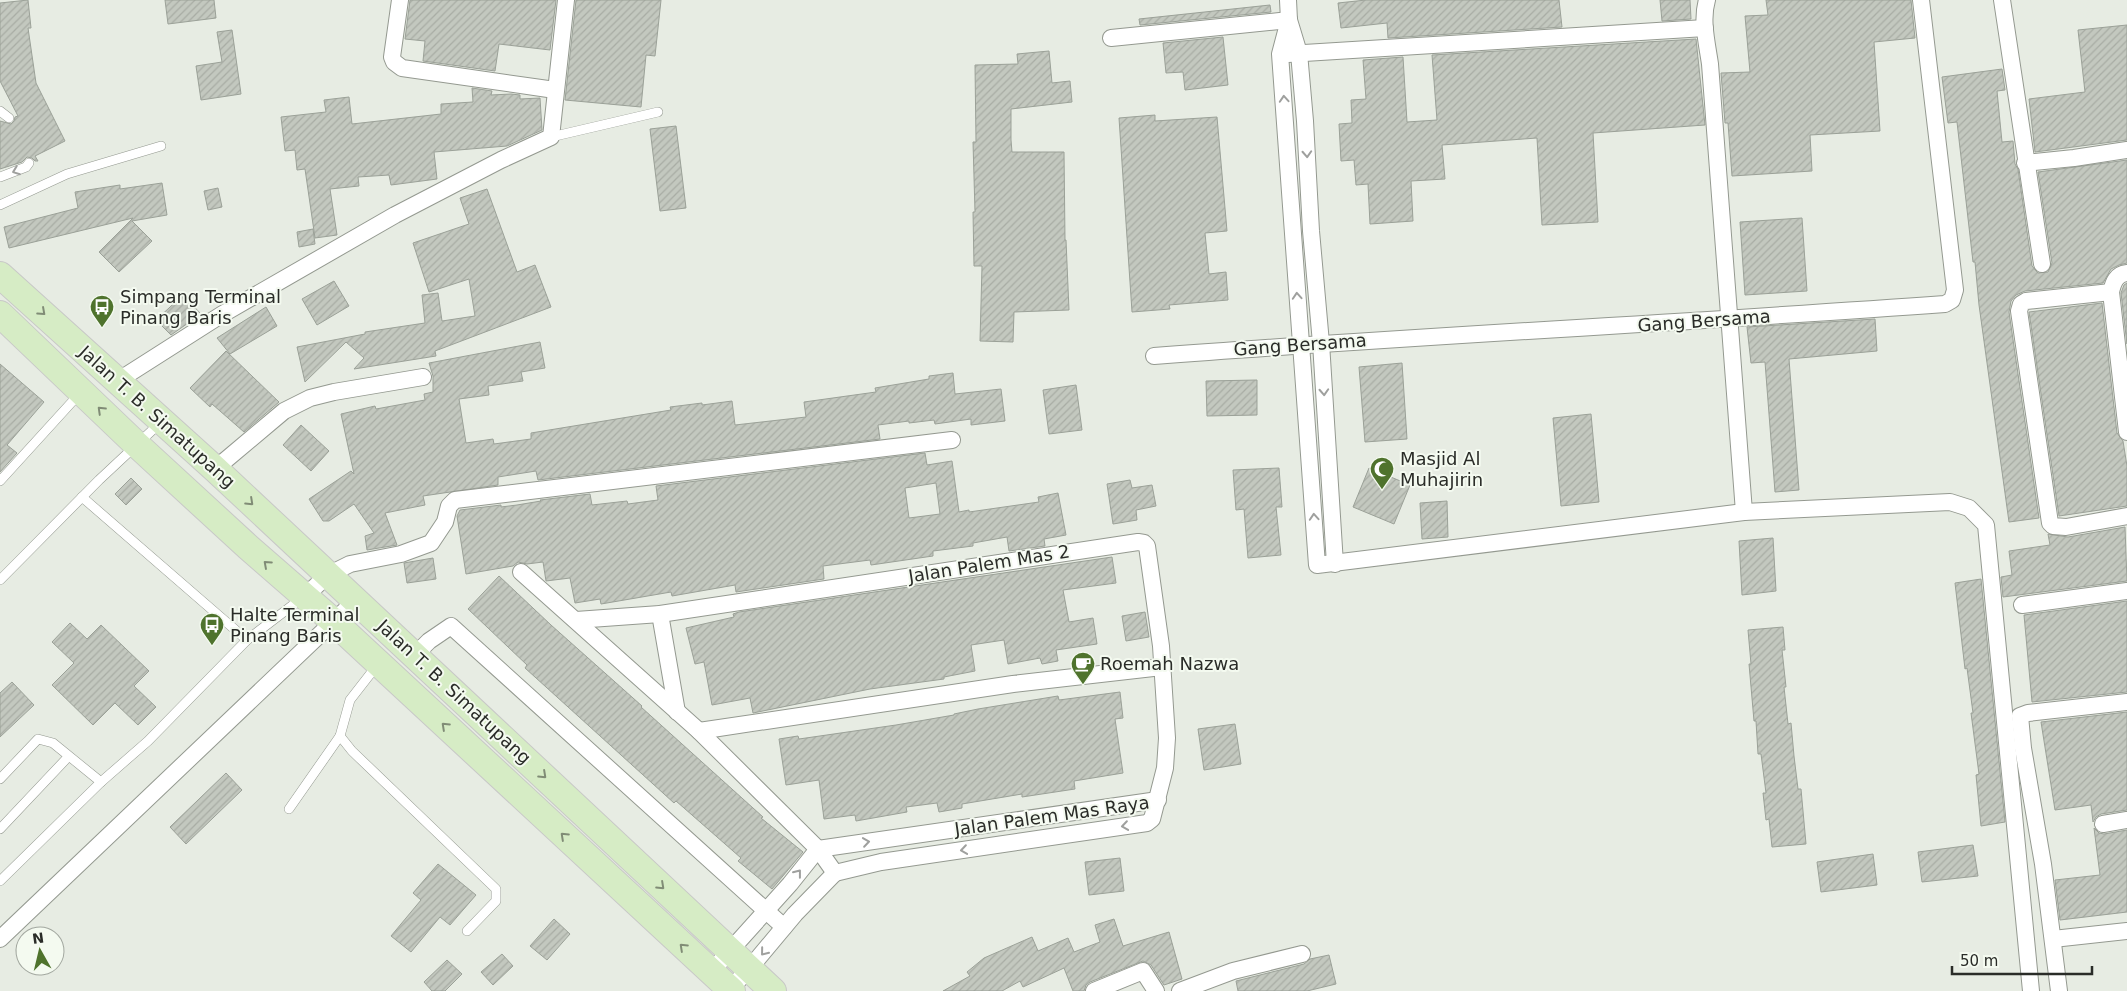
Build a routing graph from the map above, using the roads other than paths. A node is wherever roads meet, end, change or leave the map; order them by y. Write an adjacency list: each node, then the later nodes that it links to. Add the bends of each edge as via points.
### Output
1 (400, 0): 12 (street, via 392,57 402,68)
2 (566, 0): 12 (street)
3 (1288, 0): 7 (street)
4 (1707, 0): 8 (street)
5 (1921, 0): 32 (street, Gang Bersama, via 1955,290 1952,300 1945,304)
6 (2002, 0): 22 (street)
7 (1289, 20): 9 (street); 10 (street); 11 (street)
8 (1705, 28): 11 (street); 32 (street)
9 (1111, 38)
10 (1280, 54): 11 (street); 17 (street, one-way to 10)
11 (1299, 54): 16 (street)
12 (555, 90): 18 (street)
13 (0, 111): 15 (lane)
14 (658, 112): 18 (lane)
15 (9, 118)
16 (1305, 121): 17 (street); 25 (street, one-way to 25)
17 (1285, 122): 26 (street)
18 (551, 137): 37 (street, via 394,215 221,315)
19 (161, 146): 24 (lane, via 68,174)
20 (2127, 150): 22 (street)
21 (29, 163): 23 (lane, one-way to 23)
22 (2026, 163): 27 (street)
23 (0, 177)
24 (0, 205)
25 (1311, 231): 26 (street); 33 (street)
26 (1293, 233): 34 (street, one-way to 26)
27 (2042, 264)
28 (2127, 273): 30 (street, via 2122,273 2114,281)
29 (2, 280): 37 (main road, Jalan T. B. Simatupang, one-way to 37)
30 (2111, 292): 40 (street); 49 (street, via 2026,301 2018,311 2050,523 2066,526)
31 (0, 314): 38 (main road, Jalan T. B. Simatupang)
32 (1730, 320): 33 (street, Gang Bersama); 48 (street)
33 (1321, 343): 34 (street, Gang Bersama); 43 (street, one-way to 43)
34 (1301, 345): 35 (street, Gang Bersama); 45 (street)
35 (1154, 356)
36 (423, 377): 44 (street, via 310,398 284,411)
37 (119, 380): 39 (main road, Jalan T. B. Simatupang)
38 (82, 391): 42 (main road, Jalan T. B. Simatupang, one-way to 38); 46 (lane)
39 (163, 421): 42 (lane); 44 (main road, Jalan T. B. Simatupang)
40 (2127, 432)
41 (952, 440): 52 (street, via 455,500 431,544 401,554 350,564)
42 (136, 444): 47 (lane); 55 (main road, Jalan T. B. Simatupang, one-way to 42)
43 (1328, 468): 45 (street); 50 (street)
44 (215, 469): 52 (main road, Jalan T. B. Simatupang, one-way to 52)
45 (1310, 470): 50 (street, one-way to 45, via 1317,565)
46 (0, 481)
47 (82, 498): 53 (lane); 61 (lane)
48 (1744, 512): 50 (street); 94 (street, via 1950,502 1969,508 1986,525)
49 (2127, 516)
50 (1335, 564)
51 (521, 572): 59 (street)
52 (328, 575): 55 (street); 56 (main road, Jalan T. B. Simatupang)
53 (0, 580)
54 (2127, 591): 57 (street)
55 (304, 597): 60 (main road, Jalan T. B. Simatupang); 61 (lane)
56 (356, 601): 60 (street); 62 (main road, Jalan T. B. Simatupang)
57 (2022, 605)
58 (660, 614): 59 (street, Jalan Palem Mas 2); 64 (street, Jalan Palem Mas 2, via 1138,542 1148,546); 66 (street)
59 (576, 620): 66 (street)
60 (332, 621): 63 (main road, Jalan T. B. Simatupang); 84 (street)
61 (247, 640): 71 (lane, via 148,741)
62 (415, 655): 80 (street, via 451,626); 86 (main road, Jalan T. B. Simatupang, one-way to 86)
63 (378, 664): 68 (lane, via 350,700); 89 (main road, Jalan T. B. Simatupang, one-way to 63)
64 (1162, 667): 67 (street, via 1013,684); 72 (street, Jalan Palem Mas 2, via 1167,738)
65 (2127, 702): 85 (street, via 2020,716)
66 (677, 712): 67 (street)
67 (699, 731): 77 (street)
68 (340, 736): 73 (lane); 82 (lane, via 496,890 496,901)
69 (68, 758): 70 (lane, via 53,743 38,739); 71 (lane); 76 (lane)
70 (0, 779)
71 (101, 782): 79 (lane)
72 (1158, 800): 77 (street, Jalan Palem Mas Raya, one-way to 72); 78 (street, Jalan Palem Mas Raya, one-way to 78, via 1152,819 1147,823 881,862)
73 (289, 809)
74 (2127, 820): 75 (street)
75 (2103, 824)
76 (0, 828)
77 (818, 849): 78 (street); 80 (street, one-way to 77)
78 (835, 873): 81 (street)
79 (0, 881)
80 (764, 910): 81 (street); 86 (street)
81 (784, 927): 88 (street, one-way to 88)
82 (467, 930)
83 (2127, 931): 85 (street)
84 (0, 939)
85 (2053, 939): 95 (street)
86 (730, 951): 88 (main road, Jalan T. B. Simatupang); 89 (street)
87 (1302, 954): 93 (street, via 1233,971)
88 (749, 969): 89 (street); 90 (main road, Jalan T. B. Simatupang)
89 (724, 984)
90 (773, 991)
91 (1094, 991): 92 (street, via 1143,971)
92 (1156, 991)
93 (1180, 991)
94 (2031, 991)
95 (2059, 991)

